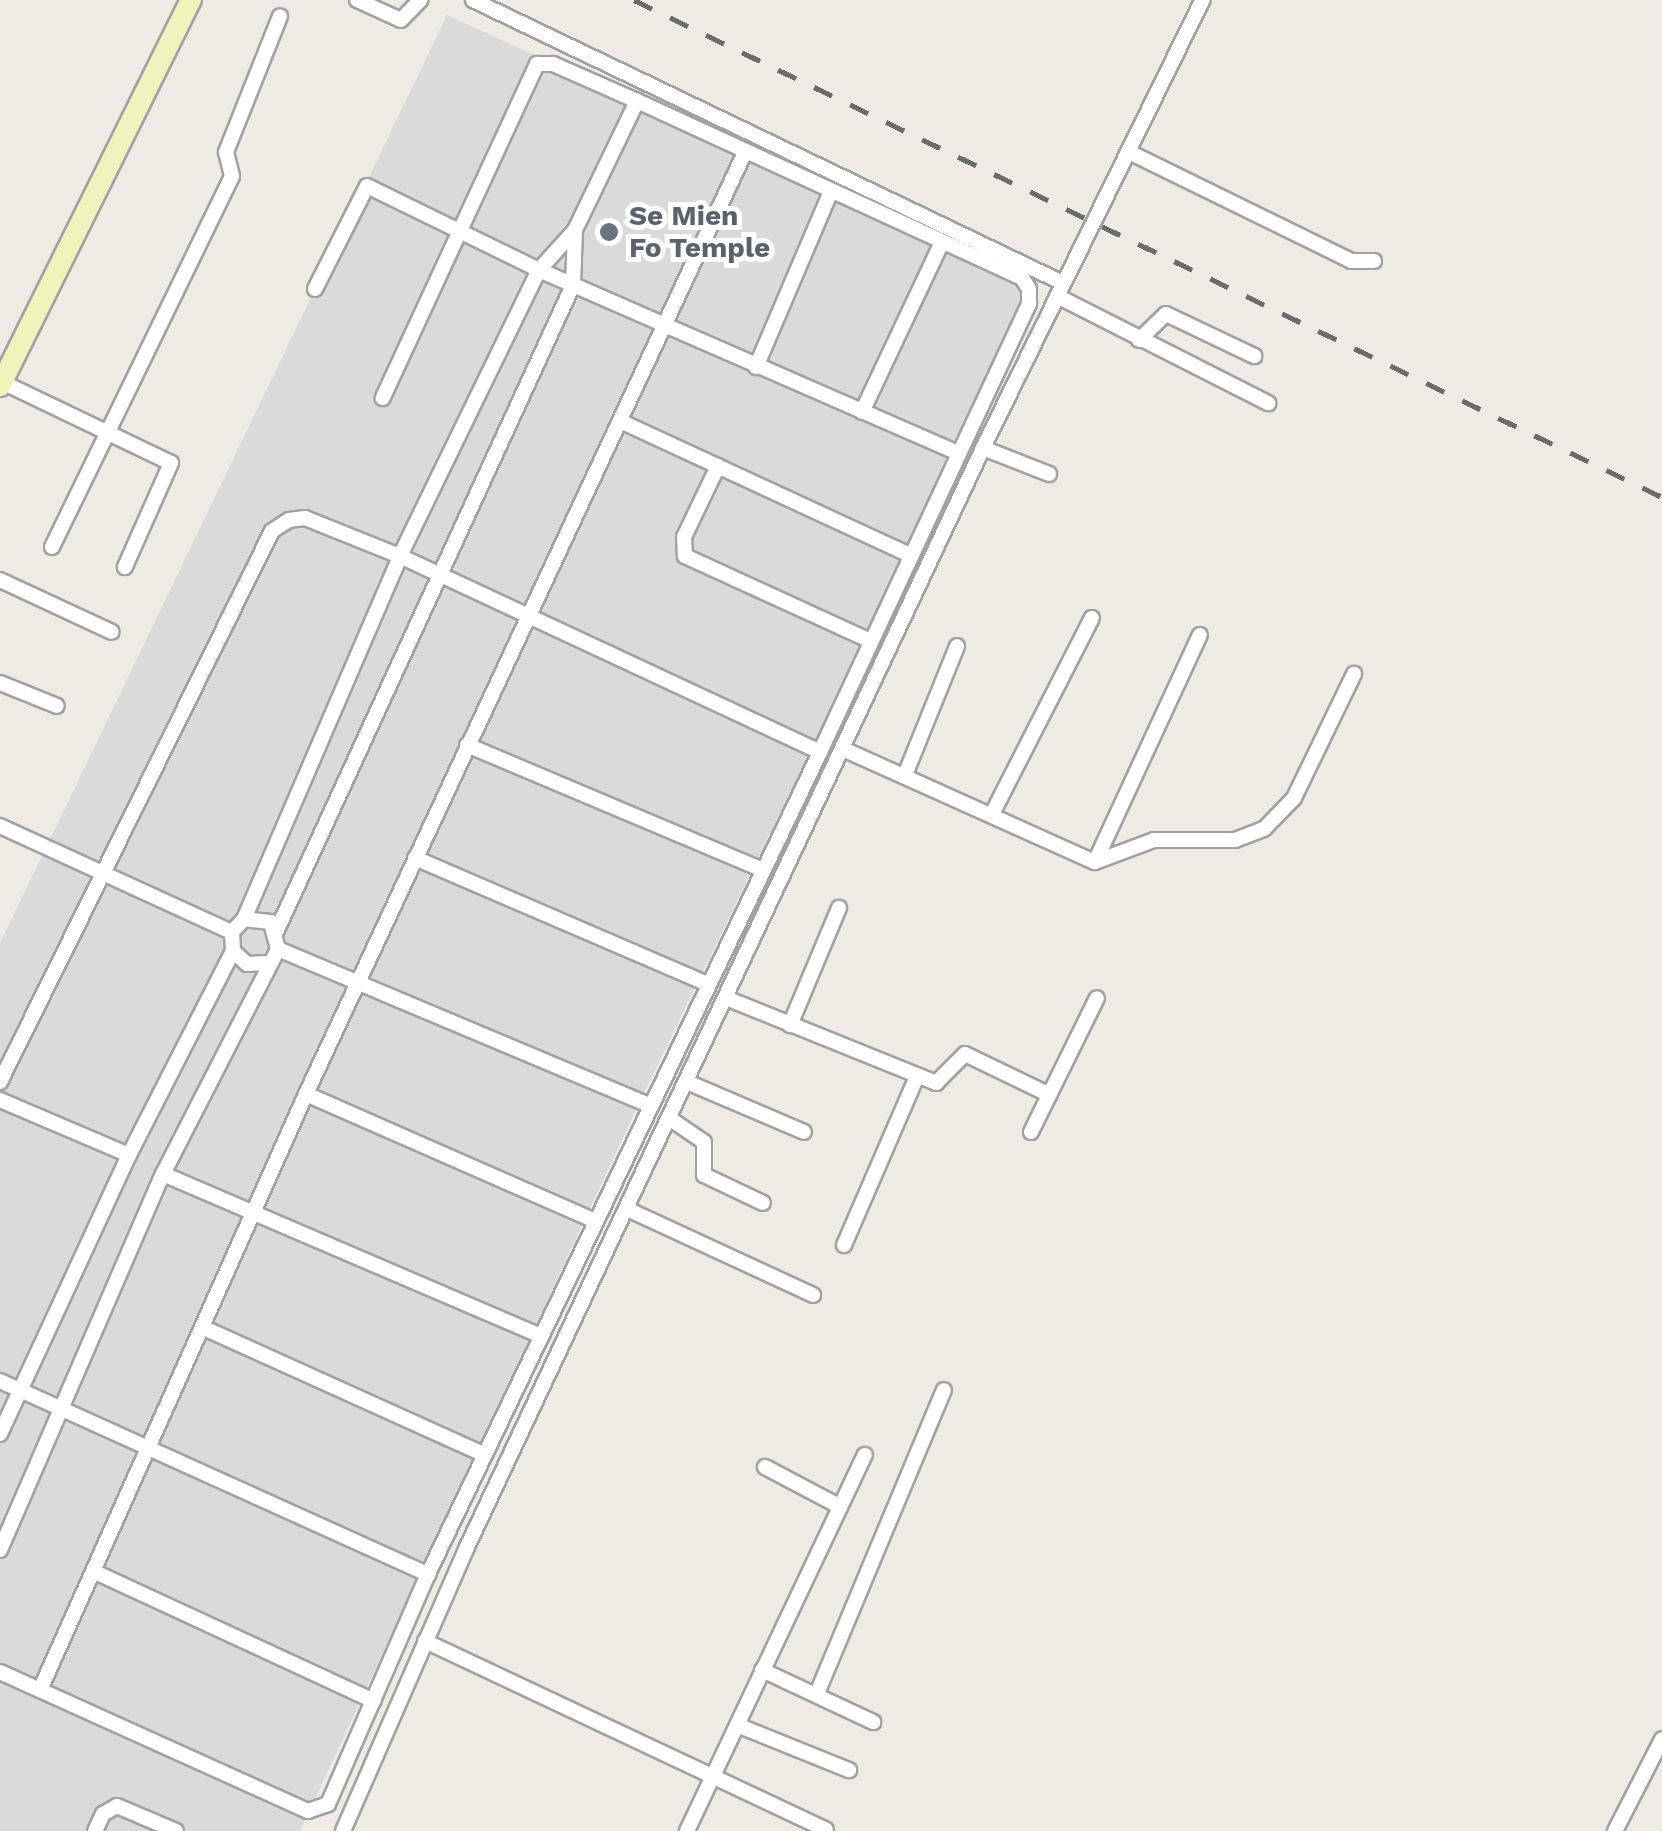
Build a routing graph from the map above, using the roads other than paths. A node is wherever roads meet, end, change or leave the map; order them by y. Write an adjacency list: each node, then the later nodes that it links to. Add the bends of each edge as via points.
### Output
1 (191, 0): 23 (main road)
2 (357, 0): 3 (street, via 400,20)
3 (420, 0)
4 (473, 0): 18 (street)
5 (1202, 0): 9 (street)
6 (280, 16): 28 (street, via 226,152 232,176)
7 (637, 100): 8 (street); 11 (street); 12 (street, via 553,64 533,67)
8 (745, 152): 10 (street); 19 (street)
9 (1131, 153): 14 (street, via 1351,260); 18 (street)
10 (831, 191): 13 (street); 22 (street)
11 (575, 230): 15 (street); 16 (street)
12 (460, 232): 15 (street); 17 (street, via 364,186); 24 (street)
13 (942, 244): 26 (street); 30 (street, via 1022,278 1030,295)
14 (1374, 260)
15 (539, 270): 16 (street); 35 (street)
16 (574, 286): 19 (street); 37 (street)
17 (314, 289)
18 (1060, 289): 20 (street); 29 (street)
19 (664, 326): 22 (street); 27 (street)
20 (1138, 340): 21 (street, via 1166,314); 25 (street)
21 (1254, 356)
22 (756, 367): 26 (street)
23 (1, 384): 28 (street)
24 (383, 398)
25 (1268, 403)
26 (862, 412): 30 (street)
27 (620, 421): 31 (street); 39 (street)
28 (109, 430): 33 (street); 36 (street, via 171,463)
29 (982, 448): 32 (street); 49 (street)
30 (958, 453): 34 (street)
31 (718, 466): 34 (street); 43 (street, via 684,536 685,556)
32 (1048, 474)
33 (52, 547)
34 (910, 555): 43 (street)
35 (400, 556): 37 (street); 57 (street, via 306,518 272,531); 59 (street)
36 (125, 567)
37 (439, 574): 39 (street); 60 (street)
38 (0, 580): 41 (street)
39 (528, 614): 48 (street); 50 (street)
40 (1092, 618): 52 (street)
41 (112, 632)
42 (1200, 635): 55 (street)
43 (871, 641): 50 (street)
44 (957, 646): 51 (street)
45 (1354, 674): 55 (street, via 1294,798 1264,829 1236,840 1164,838)
46 (0, 683): 47 (street)
47 (56, 706)
48 (467, 745): 54 (street); 56 (street)
49 (843, 749): 51 (street); 67 (street)
50 (820, 752): 56 (street)
51 (906, 775): 52 (street)
52 (992, 814): 55 (street)
53 (0, 826): 57 (street)
54 (414, 858): 65 (street); 66 (street)
55 (1095, 862)
56 (762, 870): 66 (street)
57 (100, 874): 61 (street); 71 (street)
58 (838, 908): 69 (street)
59 (244, 919): 60 (street, via 263,918); 61 (street)
60 (277, 930): 62 (street)
61 (232, 932): 63 (street)
62 (278, 949): 64 (street); 65 (street)
63 (233, 951): 64 (street, via 247,964); 80 (street)
64 (266, 963): 81 (street)
65 (358, 984): 73 (street); 76 (street)
66 (708, 984): 76 (street)
67 (726, 998): 69 (street); 72 (street)
68 (1097, 998): 74 (street)
69 (790, 1024): 70 (street)
70 (917, 1076): 74 (street, via 940,1082 965,1054); 86 (street)
71 (0, 1082)
72 (687, 1082): 77 (street); 78 (street)
73 (306, 1094): 84 (street); 85 (street)
74 (1050, 1095): 79 (street)
75 (0, 1100): 80 (street)
76 (651, 1106): 85 (street)
77 (669, 1118): 82 (street, via 704,1142 704,1175); 83 (street)
78 (804, 1132)
79 (1031, 1132)
80 (129, 1155): 91 (street)
81 (163, 1174): 84 (street); 93 (street)
82 (763, 1203)
83 (627, 1209): 87 (street); 103 (street)
84 (254, 1213): 88 (street); 89 (street)
85 (596, 1221): 89 (street)
86 (844, 1245)
87 (813, 1295)
88 (204, 1328): 95 (street); 96 (street)
89 (541, 1336): 96 (street)
90 (0, 1381): 91 (street)
91 (20, 1390): 93 (street); 94 (street)
92 (944, 1390): 107 (street)
93 (62, 1410): 95 (street); 100 (street)
94 (0, 1434)
95 (145, 1448): 101 (street); 102 (street)
96 (485, 1455): 102 (street)
97 (865, 1455): 99 (street)
98 (765, 1467): 99 (street)
99 (839, 1506): 104 (street)
100 (0, 1550)
101 (95, 1572): 106 (street); 108 (street)
102 (428, 1574): 108 (street)
103 (425, 1640): 113 (street); 117 (street)
104 (762, 1670): 107 (street); 110 (street)
105 (0, 1672): 106 (street)
106 (40, 1690): 108 (street, via 312,1812 328,1804)
107 (818, 1691): 109 (street)
108 (374, 1701)
109 (874, 1722)
110 (736, 1725): 112 (street); 113 (street)
111 (1662, 1739): 119 (street)
112 (850, 1770)
113 (713, 1776): 114 (street); 118 (street)
114 (826, 1830)
115 (94, 1831): 116 (street, via 117,1806)
116 (176, 1831)
117 (342, 1831)
118 (687, 1831)
119 (1615, 1831)

